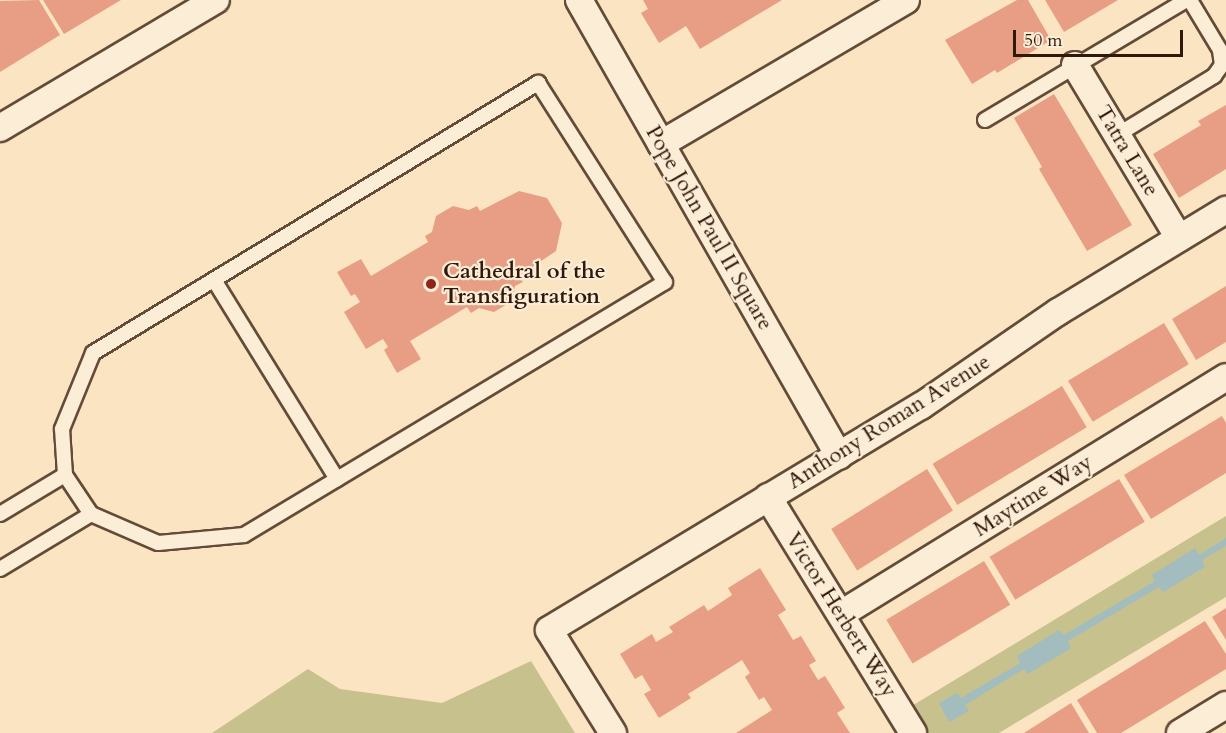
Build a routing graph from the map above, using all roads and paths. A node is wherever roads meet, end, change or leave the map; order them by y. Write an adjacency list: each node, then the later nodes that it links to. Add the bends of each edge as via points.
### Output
1 (216, 0): 7 (street)
2 (579, 0): 9 (street, Pope John Paul II Square)
3 (906, 0): 9 (street)
4 (1188, 0): 5 (lane); 8 (lane, via 1220,50 1222,65 1214,76)
5 (1075, 65): 6 (lane); 8 (street, Tatra Lane)
6 (985, 120)
7 (0, 128)
8 (1117, 135): 11 (street, Tatra Lane)
9 (662, 144): 14 (street, Pope John Paul II Square)
10 (1226, 210): 11 (street, Anthony Roman Avenue)
11 (1179, 238): 14 (street, Anthony Roman Avenue, via 1058,312 921,406)
12 (214, 280): 15 (lane, via 93,353 62,429); 16 (lane); 16 (lane, via 538,83 665,282)
13 (1226, 377): 21 (street, Maytime Way)
14 (839, 456): 17 (street, Anthony Roman Avenue)
15 (65, 476): 18 (lane); 19 (lane)
16 (337, 479): 19 (lane, via 244,536 158,543)
17 (768, 497): 21 (street, Victor Herbert Way); 23 (street, Anthony Roman Avenue, via 549,630)
18 (0, 514)
19 (91, 514): 20 (lane)
20 (0, 569)
21 (841, 614): 24 (street, Victor Herbert Way)
22 (1226, 705): 25 (street)
23 (613, 733)
24 (913, 733)
25 (1180, 733)

